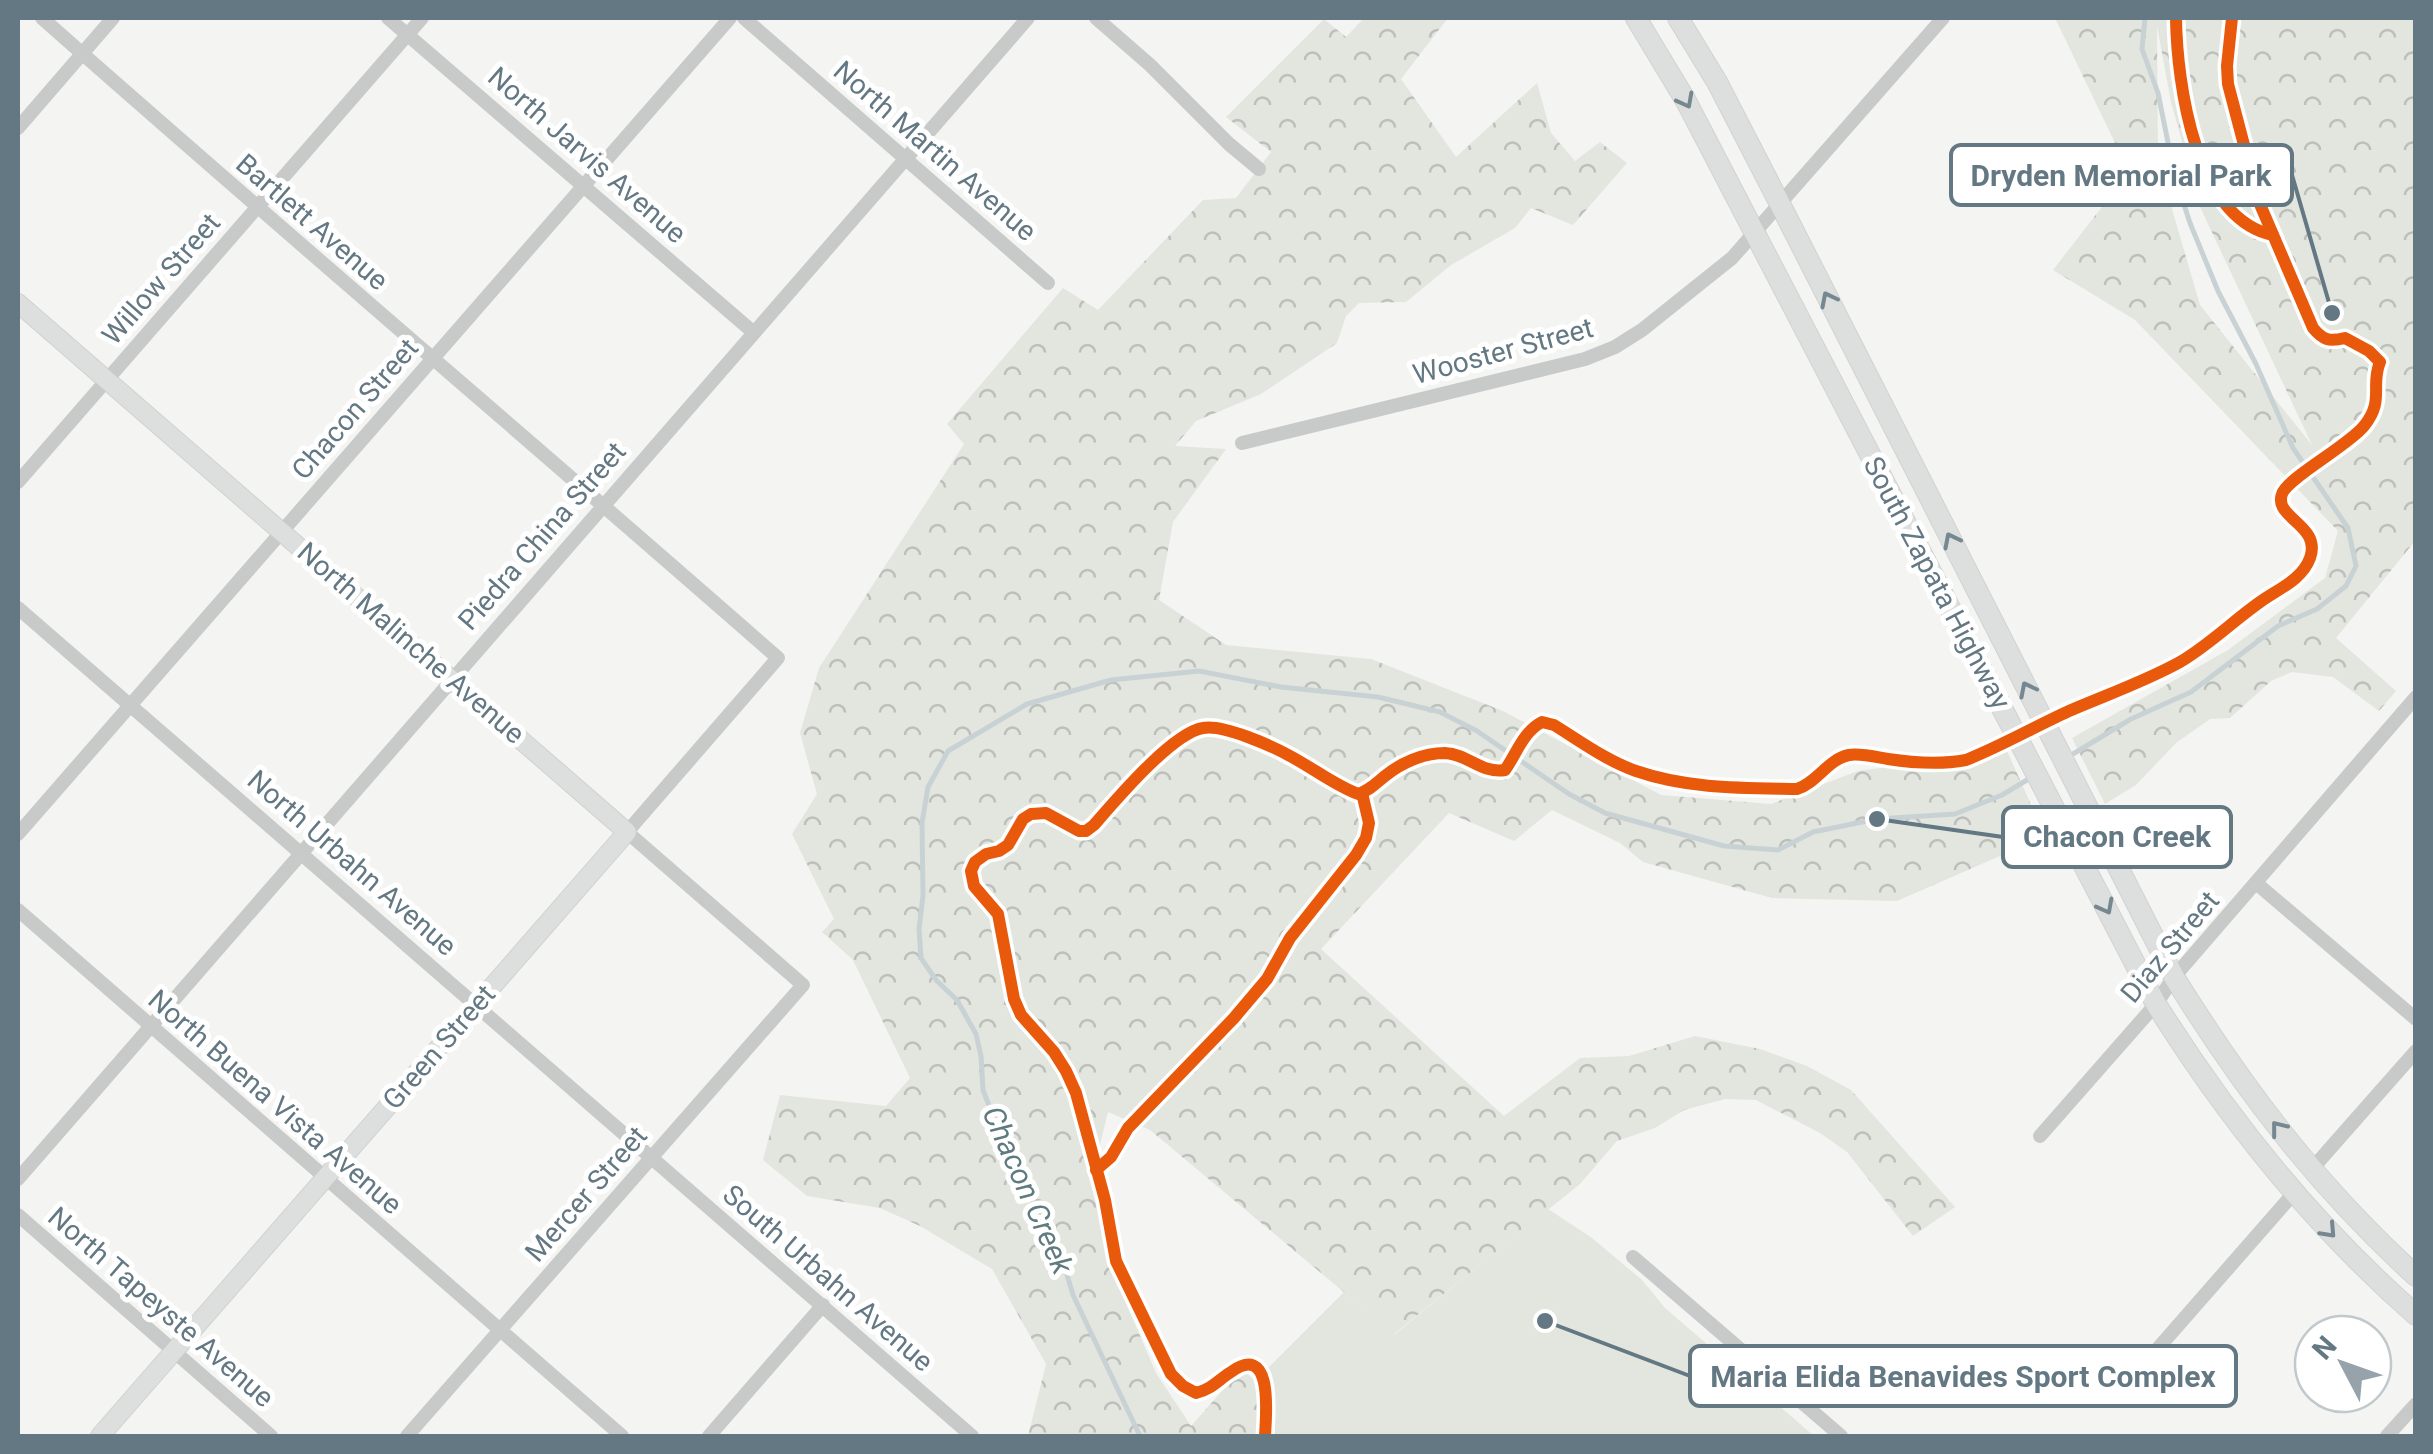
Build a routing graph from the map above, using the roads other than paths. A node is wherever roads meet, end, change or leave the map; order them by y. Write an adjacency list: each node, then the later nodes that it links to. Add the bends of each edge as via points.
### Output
1 (42, 18): 13 (street, Bartlett Avenue)
2 (113, 18): 13 (street)
3 (388, 18): 12 (street, North Jarvis Avenue)
4 (422, 18): 12 (street, Willow Street)
5 (730, 18): 17 (street, Chacon Street)
6 (744, 18): 15 (street, North Martin Avenue)
7 (1028, 18): 15 (street, Piedra China Street)
8 (1096, 18): 16 (street)
9 (1636, 18): 20 (main road, South Zapata Highway, one-way to 20)
10 (1678, 18): 18 (main road, South Zapata Highway)
11 (1943, 18): 18 (street, Wooster Street)
12 (407, 34): 17 (street, North Jarvis Avenue); 19 (street, Willow Street)
13 (82, 53): 14 (street); 19 (street, Bartlett Avenue)
14 (18, 128)
15 (904, 157): 21 (street, North Martin Avenue); 23 (street, Piedra China Street)
16 (1260, 168)
17 (584, 185): 23 (street, North Jarvis Avenue); 24 (street, Chacon Street)
18 (1780, 204): 20 (street, Wooster Street); 40 (main road, South Zapata Highway, one-way to 18)
19 (256, 208): 24 (street, Bartlett Avenue); 25 (street, Willow Street)
20 (1755, 234): 26 (street, Wooster Street, via 1642,330 1600,353); 42 (main road, South Zapata Highway, one-way to 42)
21 (1048, 282)
22 (18, 303): 25 (street, North Malinche Avenue)
23 (752, 332): 28 (street, Piedra China Street)
24 (433, 358): 28 (street, Bartlett Avenue); 29 (street, Chacon Street)
25 (106, 381): 27 (street, Willow Street); 29 (street, North Malinche Avenue)
26 (1242, 443)
27 (18, 482)
28 (603, 504): 31 (street, Bartlett Avenue); 32 (street, Piedra China Street)
29 (282, 531): 32 (street, North Malinche Avenue); 33 (street, Chacon Street)
30 (18, 608): 33 (street, North Urbahn Avenue)
31 (778, 658): 35 (street, Green Street)
32 (452, 678): 35 (street, North Malinche Avenue); 37 (street, Piedra China Street)
33 (131, 704): 36 (street, Chacon Street); 37 (street, North Urbahn Avenue)
34 (2412, 707): 38 (street, Diaz Street)
35 (627, 832): 41 (street, North Malinche Avenue); 43 (street, Green Street)
36 (18, 834)
37 (301, 852): 43 (street, North Urbahn Avenue); 45 (street, Piedra China Street)
38 (2256, 883): 40 (street, Diaz Street); 44 (street)
39 (18, 910): 45 (street, North Buena Vista Avenue)
40 (2174, 977): 42 (street, Diaz Street); 49 (main road, South Zapata Highway, one-way to 40)
41 (803, 985): 48 (street, Mercer Street)
42 (2156, 1004): 47 (street, Diaz Street); 52 (main road, South Zapata Highway)
43 (476, 1005): 48 (street, North Urbahn Avenue); 51 (street, Green Street)
44 (2416, 1019)
45 (150, 1026): 50 (street, Piedra China Street); 51 (street, North Buena Vista Avenue)
46 (2416, 1051): 49 (street)
47 (2040, 1136)
48 (651, 1158): 56 (street, South Urbahn Avenue); 58 (street, Mercer Street)
49 (2311, 1170): 55 (main road, South Zapata Highway)
50 (18, 1178)
51 (325, 1178): 58 (street, North Buena Vista Avenue); 59 (street, Green Street)
52 (2294, 1194): 57 (main road, South Zapata Highway, one-way to 57); 60 (street)
53 (18, 1215): 59 (street, North Tapeyste Avenue)
54 (1633, 1257): 68 (street)
55 (2416, 1276)
56 (823, 1305): 66 (street); 67 (street, South Urbahn Avenue)
57 (2416, 1315)
58 (499, 1331): 64 (street, Mercer Street); 65 (street, North Buena Vista Avenue)
59 (174, 1352): 62 (street, Green Street); 63 (street, North Tapeyste Avenue)
60 (2153, 1354)
61 (2416, 1404): 69 (street)
62 (100, 1436)
63 (271, 1436)
64 (407, 1436)
65 (622, 1436)
66 (709, 1436)
67 (972, 1436)
68 (1841, 1436)
69 (2387, 1436)

